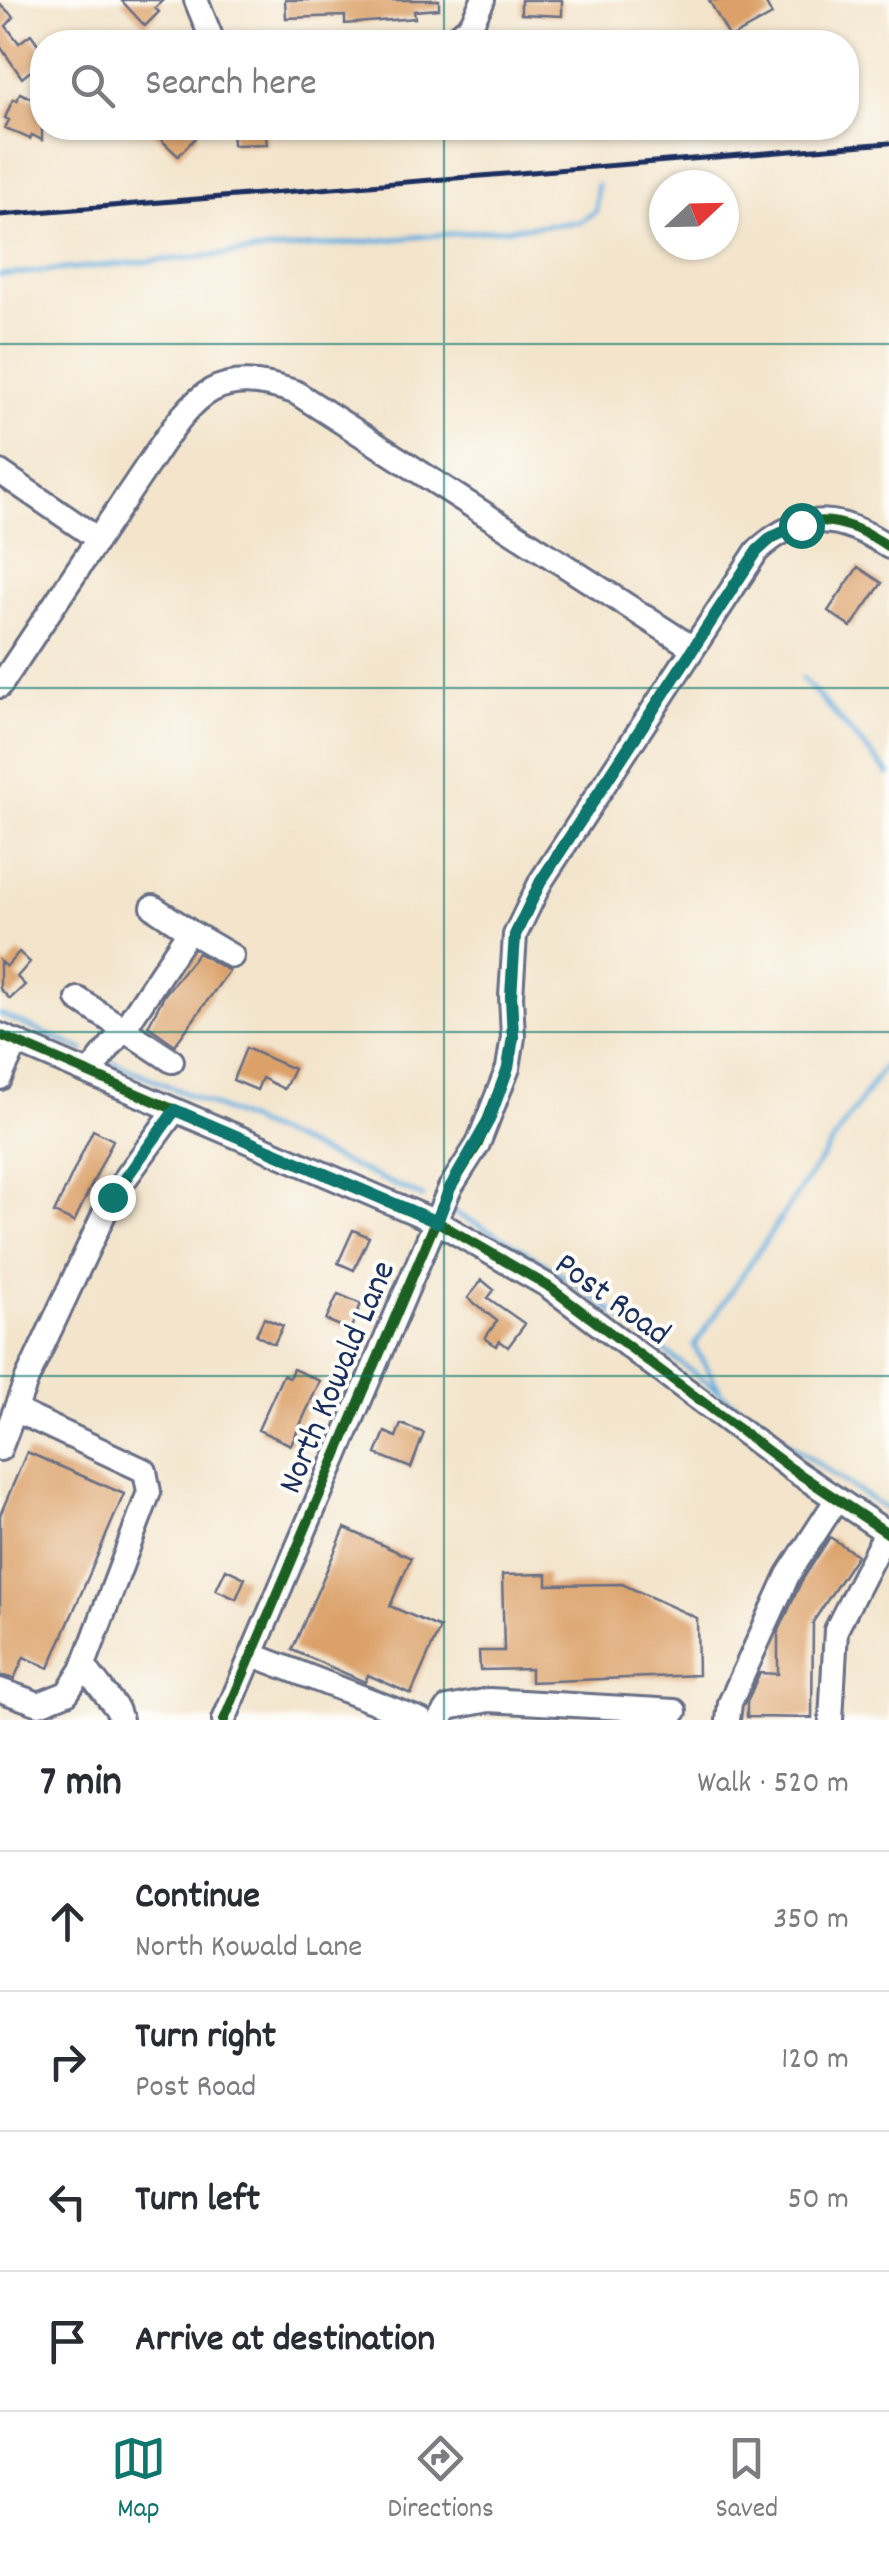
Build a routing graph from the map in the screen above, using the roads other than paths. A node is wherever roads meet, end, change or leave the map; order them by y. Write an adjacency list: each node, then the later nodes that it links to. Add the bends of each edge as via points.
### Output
1 (196, 0): 3 (street)
2 (483, 0): 4 (street)
3 (208, 30)
4 (465, 30)
5 (0, 472): 6 (street)
6 (98, 539): 8 (street, via 197,397 225,384 260,380 295,392); 9 (street)
7 (889, 547): 8 (street, North Kowald Lane, via 841,521 801,525 772,537)
8 (693, 648): 20 (street, North Kowald Lane, via 541,881 515,935 508,1068)
9 (0, 686)
10 (153, 907): 11 (street)
11 (190, 931): 12 (street); 14 (street)
12 (232, 956)
13 (78, 998): 14 (street)
14 (124, 1029): 16 (street); 17 (street)
15 (8, 1039): 17 (street, Post Road); 18 (street)
16 (172, 1060)
17 (89, 1073): 19 (street, Post Road)
18 (0, 1078)
19 (175, 1110): 20 (street, Post Road); 21 (street, via 112,1197)
20 (437, 1222): 23 (street, Post Road, via 548,1286); 25 (street, North Kowald Lane)
21 (15, 1410): 22 (street); 26 (street, via 146,1471 149,1492)
22 (0, 1449)
23 (837, 1499): 24 (street, Post Road); 33 (street, via 788,1575)
24 (887, 1533): 34 (street, via 836,1630)
25 (252, 1655): 30 (street, North Kowald Lane); 31 (street)
26 (84, 1666): 27 (street, via 67,1693 40,1704); 29 (street)
27 (0, 1690)
28 (674, 1711): 32 (street, via 488,1700 448,1708)
29 (121, 1720)
30 (224, 1720)
31 (422, 1720)
32 (440, 1720)
33 (728, 1720)
34 (831, 1720)

